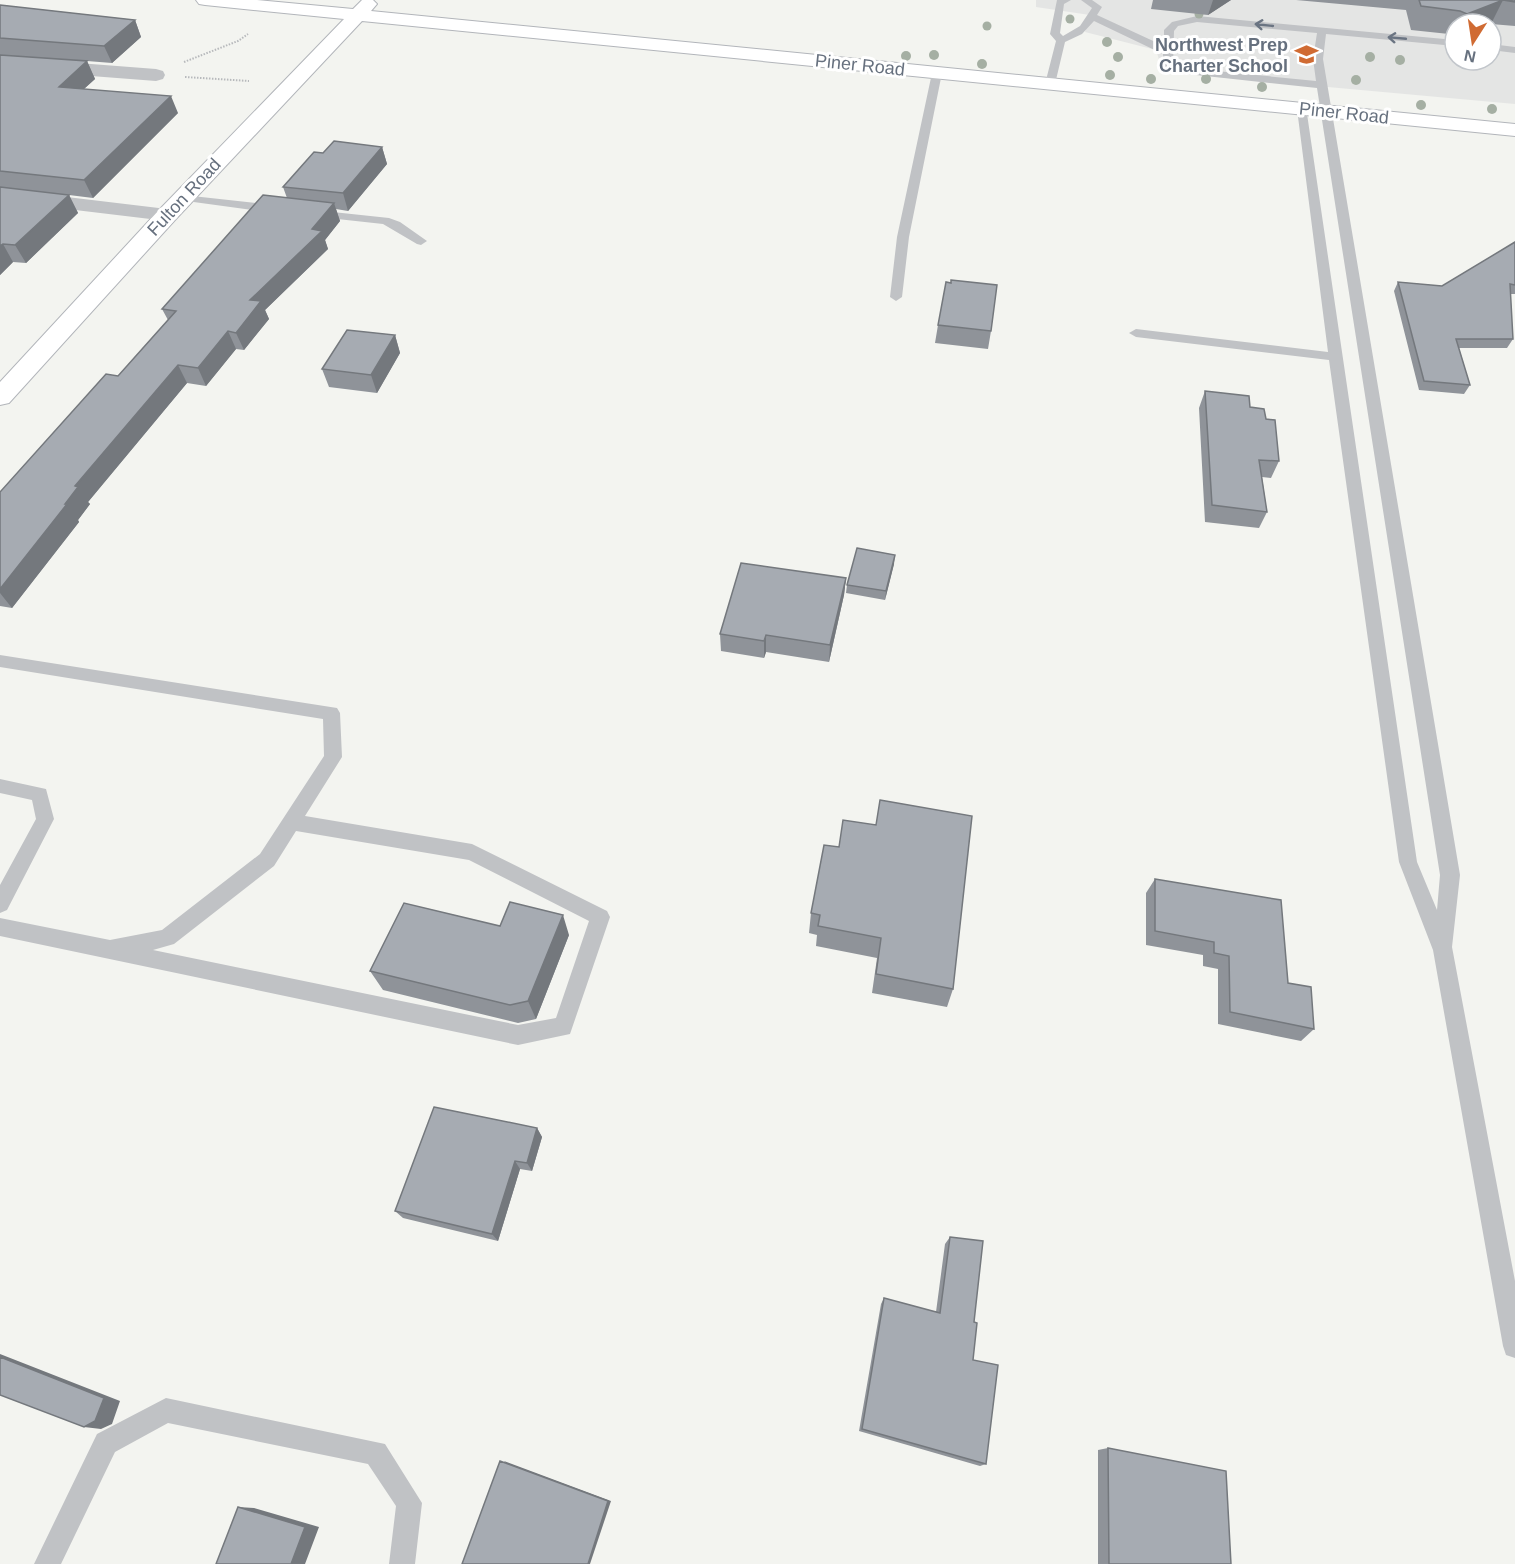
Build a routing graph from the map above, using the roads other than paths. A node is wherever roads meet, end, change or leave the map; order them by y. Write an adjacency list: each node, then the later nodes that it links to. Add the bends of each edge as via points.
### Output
1 (206, 0): 5 (street, Piner Road)
2 (371, 0): 5 (street, Fulton Road)
3 (1066, 0): 8 (lane, via 1060,2 1055,34)
4 (1086, 0): 6 (lane, via 1097,7)
5 (357, 15): 12 (street, Piner Road); 20 (street, Fulton Road)
6 (1092, 16): 8 (lane, via 1077,35); 10 (lane)
7 (1322, 31): 9 (lane, one-way to 7); 10 (lane, one-way to 10, via 1197,19 1175,24 1169,30); 15 (lane, via 1318,59)
8 (1061, 39): 14 (lane)
9 (1443, 42)
10 (1168, 52): 15 (lane, via 1168,66 1173,70)
11 (0, 63): 13 (street)
12 (937, 73): 14 (street, Piner Road); 23 (lane, via 903,237)
13 (156, 75)
14 (1050, 84): 16 (street, Piner Road)
15 (1322, 85): 17 (lane)
16 (1302, 109): 17 (street, Piner Road); 25 (lane)
17 (1325, 111): 18 (street, Piner Road); 33 (lane, via 1450,875)
18 (1515, 130)
19 (0, 195): 21 (street)
20 (183, 198): 21 (street, Fulton Road); 22 (lane, via 385,221)
21 (167, 215): 26 (street, Fulton Road)
22 (421, 241)
23 (896, 297)
24 (1136, 333): 25 (lane)
25 (1335, 357): 33 (lane, via 1408,862)
26 (0, 397)
27 (0, 661): 29 (lane, via 331,713 333,757)
28 (0, 786): 30 (lane, via 40,794 45,819)
29 (291, 822): 32 (lane, via 267,860 167,938); 32 (lane, via 472,852 600,918 563,1027 518,1035)
30 (0, 904)
31 (0, 927): 32 (lane)
32 (110, 949)
33 (1443, 950): 34 (lane)
34 (1515, 1346)
35 (47, 1564): 36 (lane, via 106,1443 166,1410 376,1453 409,1503)
36 (402, 1564)

